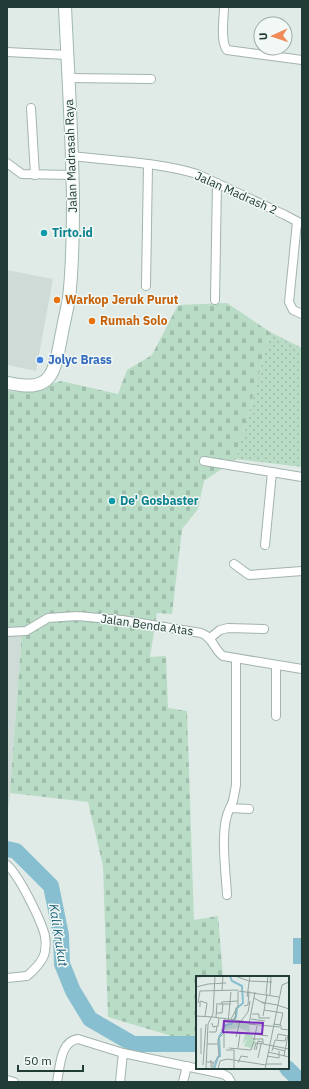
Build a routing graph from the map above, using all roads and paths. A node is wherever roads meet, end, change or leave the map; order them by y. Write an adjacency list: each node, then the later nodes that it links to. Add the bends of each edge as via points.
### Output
1 (65, 7): 4 (street, Jalan Madrasah Raya)
2 (224, 7): 5 (street, via 223,40 227,50)
3 (7, 52): 4 (street)
4 (67, 54): 6 (street, Jalan Madrasah Raya)
5 (302, 60)
6 (68, 78): 7 (street); 9 (street, Jalan Madrasah Raya)
7 (151, 78)
8 (31, 108): 12 (street)
9 (72, 156): 11 (street, Jalan Madrash 2); 13 (street, Jalan Madrasah Raya)
10 (7, 163): 12 (street, via 22,174)
11 (148, 165): 14 (street, Jalan Madrash 2, via 184,170); 16 (street)
12 (35, 175): 13 (street)
13 (72, 175): 19 (street, Jalan Madrasah Raya, via 71,278 53,370 46,380 34,385)
14 (216, 183): 15 (street, Jalan Madrash 2); 17 (street)
15 (299, 223): 18 (street, via 289,302 293,310)
16 (146, 286)
17 (216, 300)
18 (302, 314)
19 (7, 383)
20 (204, 461): 21 (street)
21 (272, 472): 22 (street); 23 (street)
22 (302, 477)
23 (265, 545)
24 (234, 564): 25 (street, via 249,575)
25 (302, 571)
26 (264, 629): 28 (street, via 228,628 220,630)
27 (7, 632): 28 (street, Jalan Benda Atas, via 26,630 48,618 77,616 191,630)
28 (210, 638): 29 (street, Jalan Benda Atas, via 222,656)
29 (236, 659): 30 (street, Jalan Benda Atas); 33 (street, via 236,785)
30 (276, 665): 31 (street, Jalan Benda Atas); 32 (street)
31 (302, 668)
32 (276, 716)
33 (230, 808): 34 (street); 36 (street, via 224,829)
34 (250, 809)
35 (7, 865): 37 (street, via 20,882 40,921 46,941 44,957 33,971 27,976)
36 (227, 895)
37 (7, 978)
38 (123, 1053): 39 (street); 44 (street, via 74,1039 65,1048); 45 (street)
39 (187, 1066): 40 (street); 46 (street)
40 (196, 1068)
41 (200, 1069): 47 (street, via 223,1074)
42 (7, 1080): 43 (street)
43 (14, 1082)
44 (57, 1082)
45 (120, 1082)
46 (183, 1082)
47 (231, 1082)

